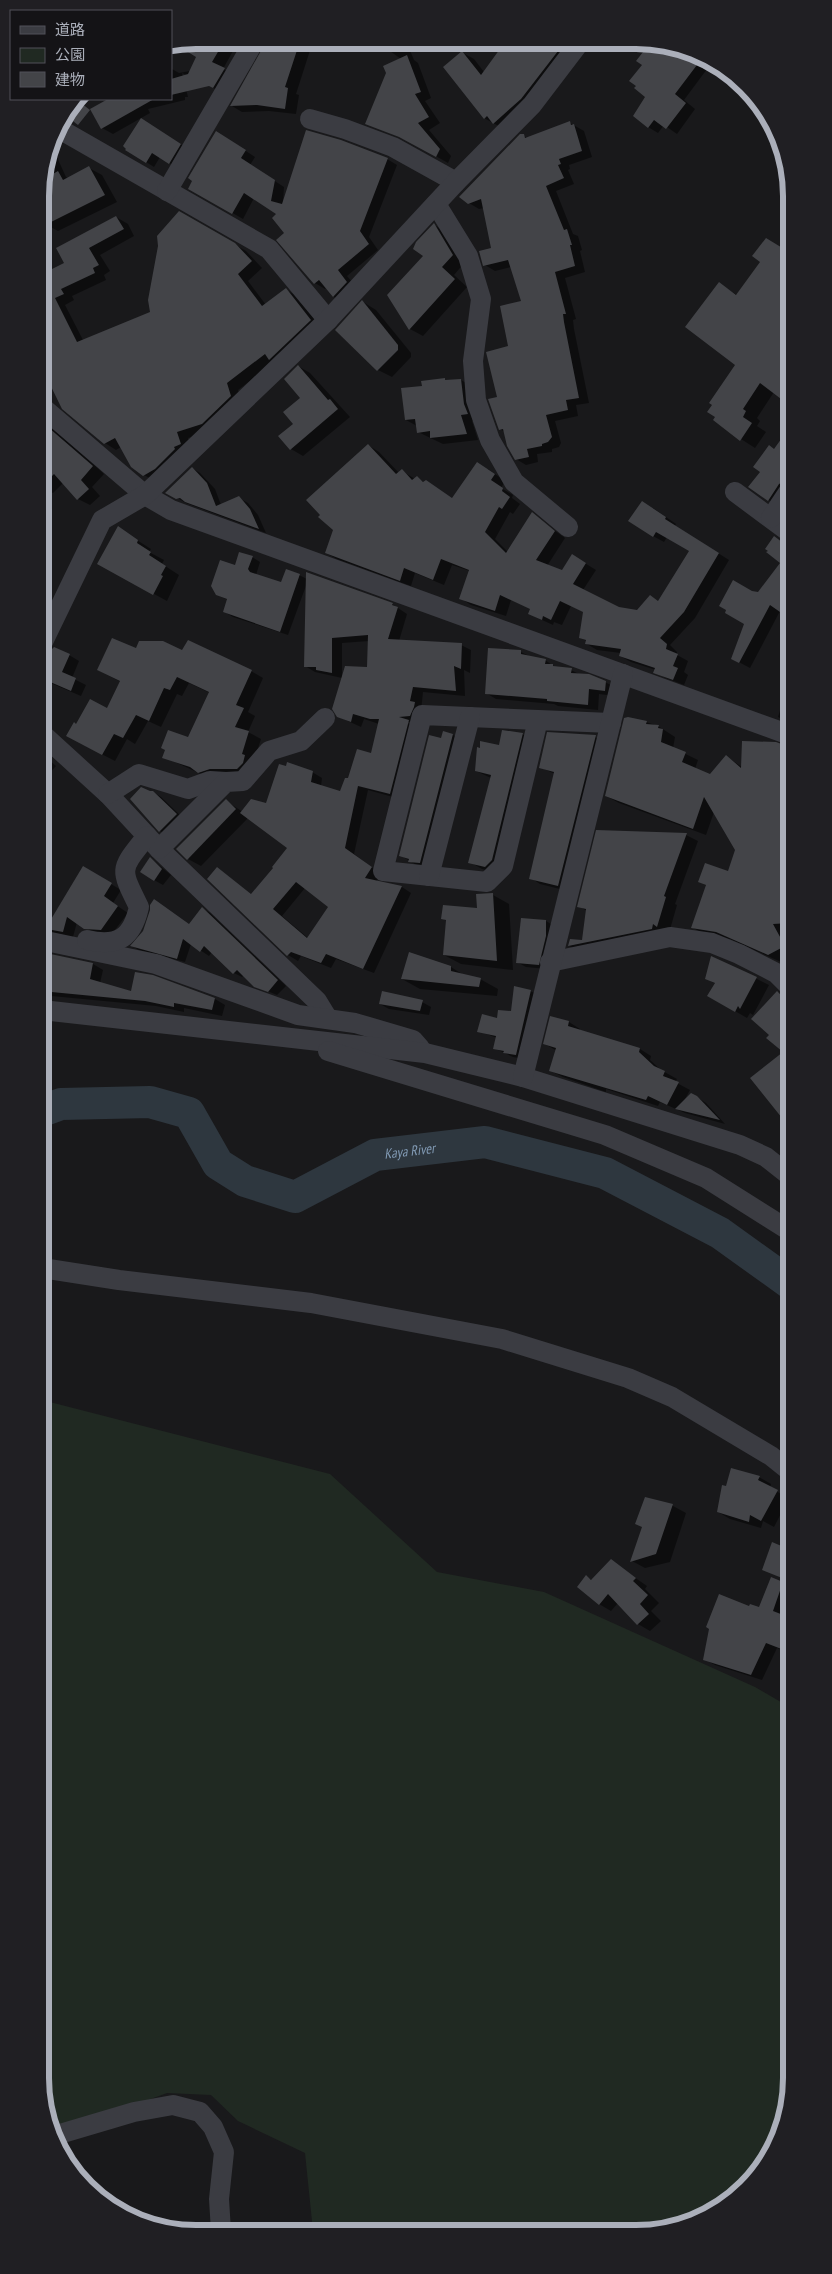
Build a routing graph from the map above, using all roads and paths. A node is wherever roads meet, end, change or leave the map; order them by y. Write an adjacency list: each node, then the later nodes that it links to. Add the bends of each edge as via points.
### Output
1 (250, 49): 6 (street)
2 (575, 49): 5 (street, via 532,105)
3 (310, 119): 5 (street, via 394,147)
4 (64, 131): 6 (street)
5 (456, 182): 7 (street)
6 (166, 192): 8 (street, via 269,249)
7 (436, 204): 8 (street); 14 (street, via 468,256 482,299 473,360 476,400 490,440 514,482)
8 (328, 320): 11 (street)
9 (49, 413): 11 (street)
10 (735, 492): 13 (street)
11 (145, 495): 16 (street, via 102,520); 17 (street, via 171,510)
12 (783, 500): 13 (street)
13 (771, 518): 15 (street)
14 (568, 527)
15 (783, 527)
16 (49, 629)
17 (623, 674): 21 (street); 22 (street)
18 (470, 717): 20 (street); 27 (street); 27 (street, via 422,715 383,871)
19 (325, 718): 24 (street, via 301,741 269,751 243,781)
20 (538, 720): 21 (street); 27 (street, via 503,866 487,882)
21 (611, 723): 30 (street)
22 (783, 732)
23 (49, 740): 25 (street)
24 (226, 782): 25 (street, via 210,781 188,789 139,774); 26 (street)
25 (108, 794): 26 (street)
26 (153, 842): 29 (street, via 126,862 125,879 139,906 136,922 124,938 105,944 79,938); 33 (street, via 317,1001)
27 (430, 876)
28 (49, 942): 29 (street)
29 (76, 947): 33 (street, via 156,964 260,1003)
30 (550, 962): 31 (street, via 670,937 712,943 776,973); 36 (street)
31 (783, 980)
32 (49, 1011): 34 (street)
33 (328, 1019): 35 (street, via 355,1023 413,1040)
34 (319, 1041): 35 (street); 38 (street, via 324,1050 605,1135 706,1178)
35 (425, 1052): 36 (street)
36 (523, 1077): 37 (street, via 740,1145)
37 (783, 1168)
38 (783, 1227)
39 (49, 1269): 40 (street, via 311,1303 502,1339 628,1378 672,1397)
40 (783, 1466)
41 (60, 2134): 42 (street, via 134,2112 173,2105 200,2112 213,2127 224,2152)
42 (220, 2225)

